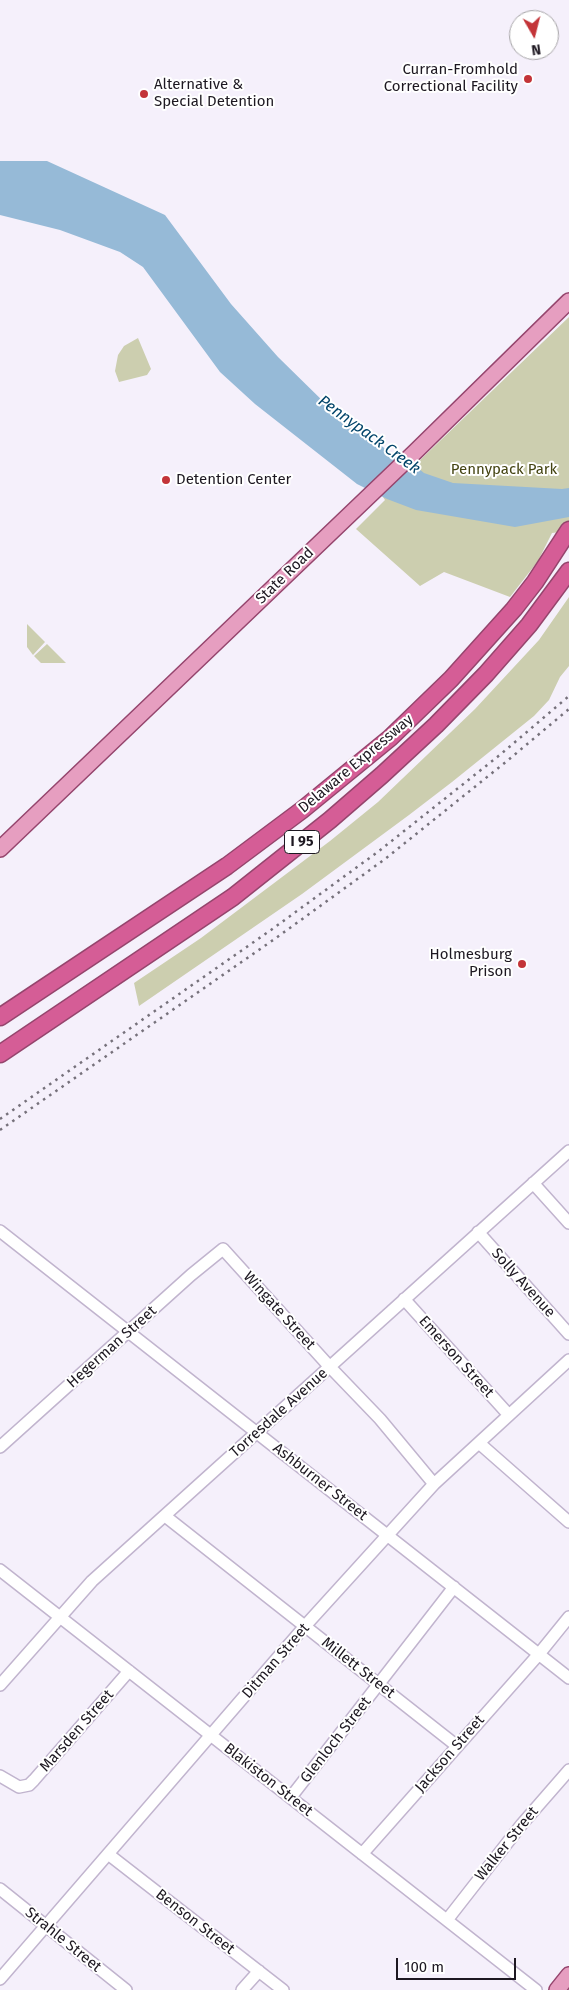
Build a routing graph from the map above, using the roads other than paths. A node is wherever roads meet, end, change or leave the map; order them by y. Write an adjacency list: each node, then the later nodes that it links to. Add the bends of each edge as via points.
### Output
1 (569, 301): 4 (main road, State Road)
2 (569, 530): 5 (highway, Delaware Expressway / I 95, via 535,582 487,640 432,699 351,771 227,866)
3 (566, 576): 6 (highway, Delaware Expressway / I 95, via 507,652 389,769 330,820 233,897)
4 (0, 849)
5 (0, 1017)
6 (0, 1054)
7 (569, 1151): 8 (street, Torresdale Avenue)
8 (533, 1183): 9 (street); 11 (street, Torresdale Avenue)
9 (569, 1223)
10 (0, 1231): 14 (street, Ashburner Street)
11 (478, 1232): 13 (street, Torresdale Avenue); 15 (street, Solly Avenue)
12 (224, 1249): 14 (street, Hegerman Street); 17 (street, Wingate Street)
13 (404, 1299): 17 (street, Torresdale Avenue); 18 (street, Emerson Street)
14 (129, 1332): 19 (street, Ashburner Street); 21 (street, Hegerman Street)
15 (569, 1334)
16 (569, 1360): 18 (street, Ditman Street)
17 (329, 1366): 19 (street, Torresdale Avenue); 22 (street, Wingate Street, via 380,1419)
18 (508, 1414): 20 (street, Ditman Street)
19 (257, 1432): 23 (street, Torresdale Avenue); 25 (street, Ashburner Street)
20 (479, 1443): 22 (street, Ditman Street); 24 (street)
21 (0, 1447)
22 (434, 1484): 25 (street, Ditman Street)
23 (165, 1516): 28 (street, Torresdale Avenue, via 92,1581); 30 (street, Millett Street)
24 (569, 1522)
25 (389, 1535): 27 (street, Ashburner Street); 30 (street, Ditman Street)
26 (0, 1570): 28 (street, Blakiston Street)
27 (454, 1587): 31 (street, Ashburner Street); 34 (street, Glenloch Street)
28 (60, 1617): 32 (street, Blakiston Street); 35 (street, Torresdale Avenue)
29 (569, 1617): 31 (street, Jackson Street)
30 (306, 1626): 34 (street, Millett Street); 36 (street, Ditman Street)
31 (539, 1654): 33 (street, Ashburner Street); 37 (street, Jackson Street)
32 (129, 1671): 36 (street, Blakiston Street); 39 (street, Marsden Street, via 34,1780 23,1786 12,1785)
33 (569, 1678)
34 (379, 1684): 37 (street, Millett Street); 40 (street, Glenloch Street)
35 (0, 1685)
36 (212, 1736): 40 (street, Blakiston Street); 41 (street, Ditman Street)
37 (457, 1746): 42 (street, Jackson Street)
38 (569, 1770): 44 (street, Walker Street)
39 (0, 1776)
40 (291, 1798): 42 (street, Blakiston Street)
41 (108, 1854): 45 (street, Ditman Street); 46 (street, Benson Street)
42 (362, 1854): 44 (street, Blakiston Street)
43 (0, 1890): 45 (street, Strahle Street)
44 (447, 1920): 53 (street, Blakiston Street)
45 (45, 1926): 48 (street, Ditman Street); 49 (street, Strahle Street)
46 (258, 1971): 51 (street); 52 (street, Benson Street)
47 (569, 1975): 54 (main road)
48 (0, 1979)
49 (112, 1986): 50 (street, Strahle Street)
50 (126, 1990)
51 (242, 1990)
52 (283, 1990)
53 (536, 1990)
54 (557, 1990)

